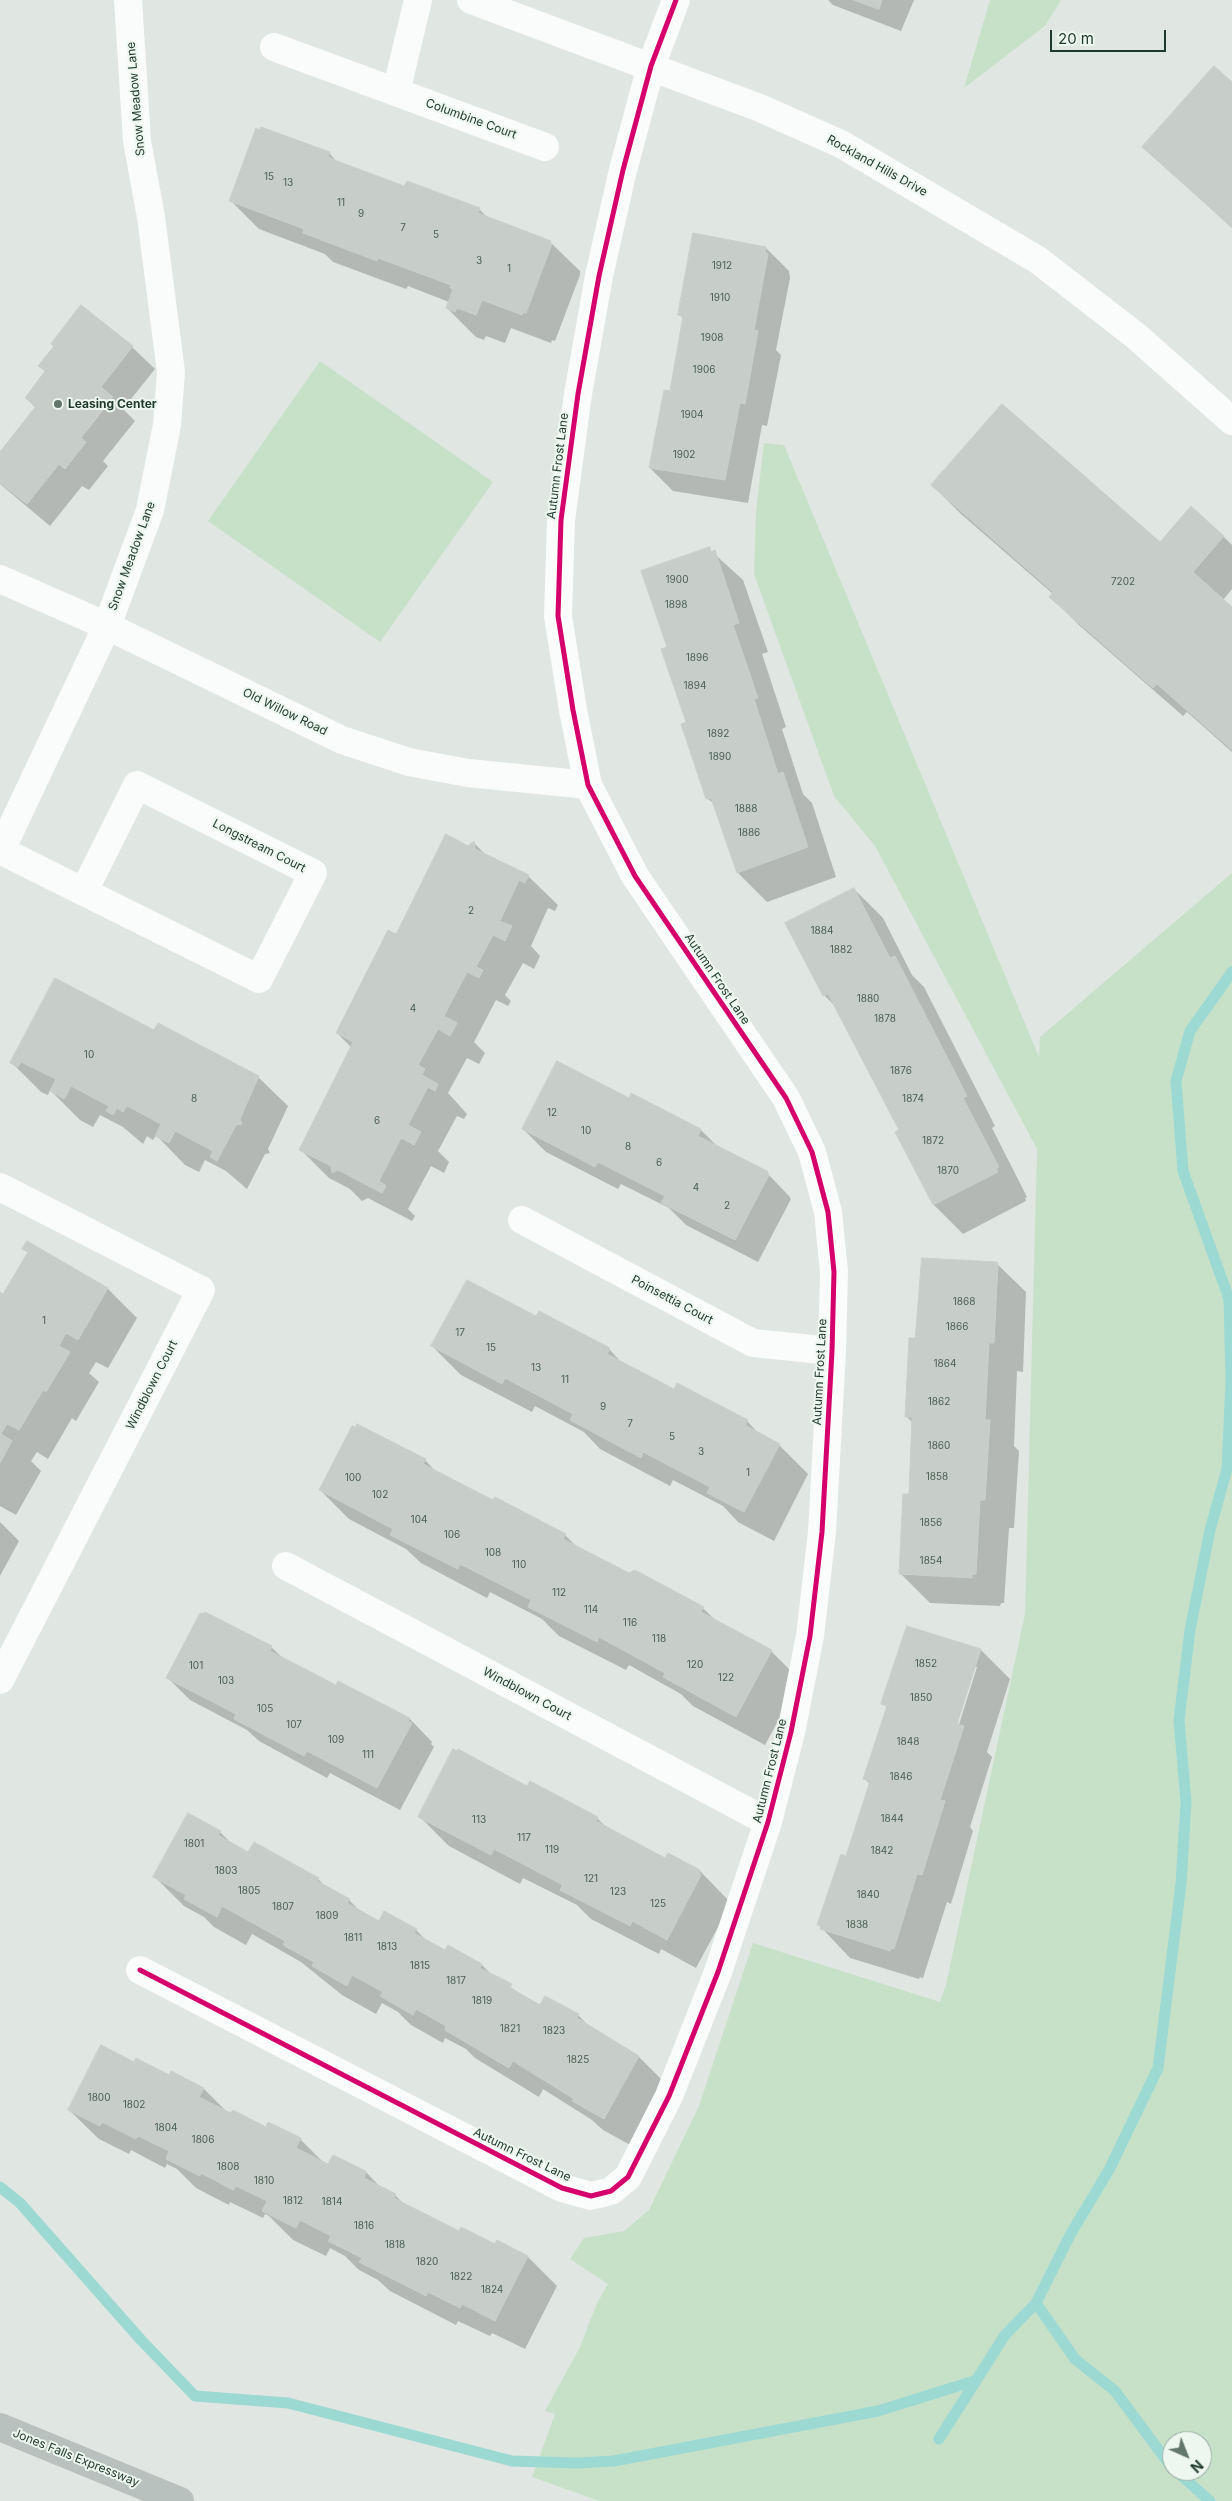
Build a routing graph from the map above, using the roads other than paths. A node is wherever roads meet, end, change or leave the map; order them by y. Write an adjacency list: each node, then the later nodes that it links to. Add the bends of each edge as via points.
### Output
1 (128, 0): 11 (street, Snow Meadow Lane, via 138,141 151,216 170,372 167,425 150,510)
2 (418, 0): 7 (street)
3 (471, 0): 6 (street, Rockland Hills Drive)
4 (676, 0): 6 (street, Autumn Frost Lane)
5 (274, 47): 7 (street, Columbine Court)
6 (651, 66): 9 (street, Rockland Hills Drive, via 760,108 841,144 962,213 1038,260 1136,336); 12 (street, Autumn Frost Lane, via 623,170 600,276 578,394 561,520 558,616)
7 (396, 92): 8 (street, Columbine Court)
8 (545, 147)
9 (1232, 420)
10 (0, 579): 11 (street, Old Willow Road)
11 (107, 626): 12 (street, Old Willow Road, via 342,740 409,762 468,773); 13 (street, Snow Meadow Lane)
12 (588, 786): 17 (street, Autumn Frost Lane, via 635,876 786,1098 812,1152 828,1212 834,1272)
13 (0, 850): 14 (street, Longstream Court)
14 (84, 891): 14 (street, Longstream Court, via 259,979 313,873 137,785)
15 (0, 1187): 19 (street, Windblown Court, via 201,1290)
16 (522, 1220): 17 (street, Poinsettia Court, via 752,1343)
17 (832, 1351): 20 (street, Autumn Frost Lane, via 822,1532 810,1636 791,1732)
18 (286, 1566): 20 (street, Windblown Court)
19 (0, 1680)
20 (768, 1822): 21 (street, Autumn Frost Lane, via 718,1972 669,2096 628,2177 611,2191 591,2196 562,2188)
21 (140, 1970)
22 (0, 2427): 23 (highway, Jones Falls Expressway)
23 (180, 2501)

